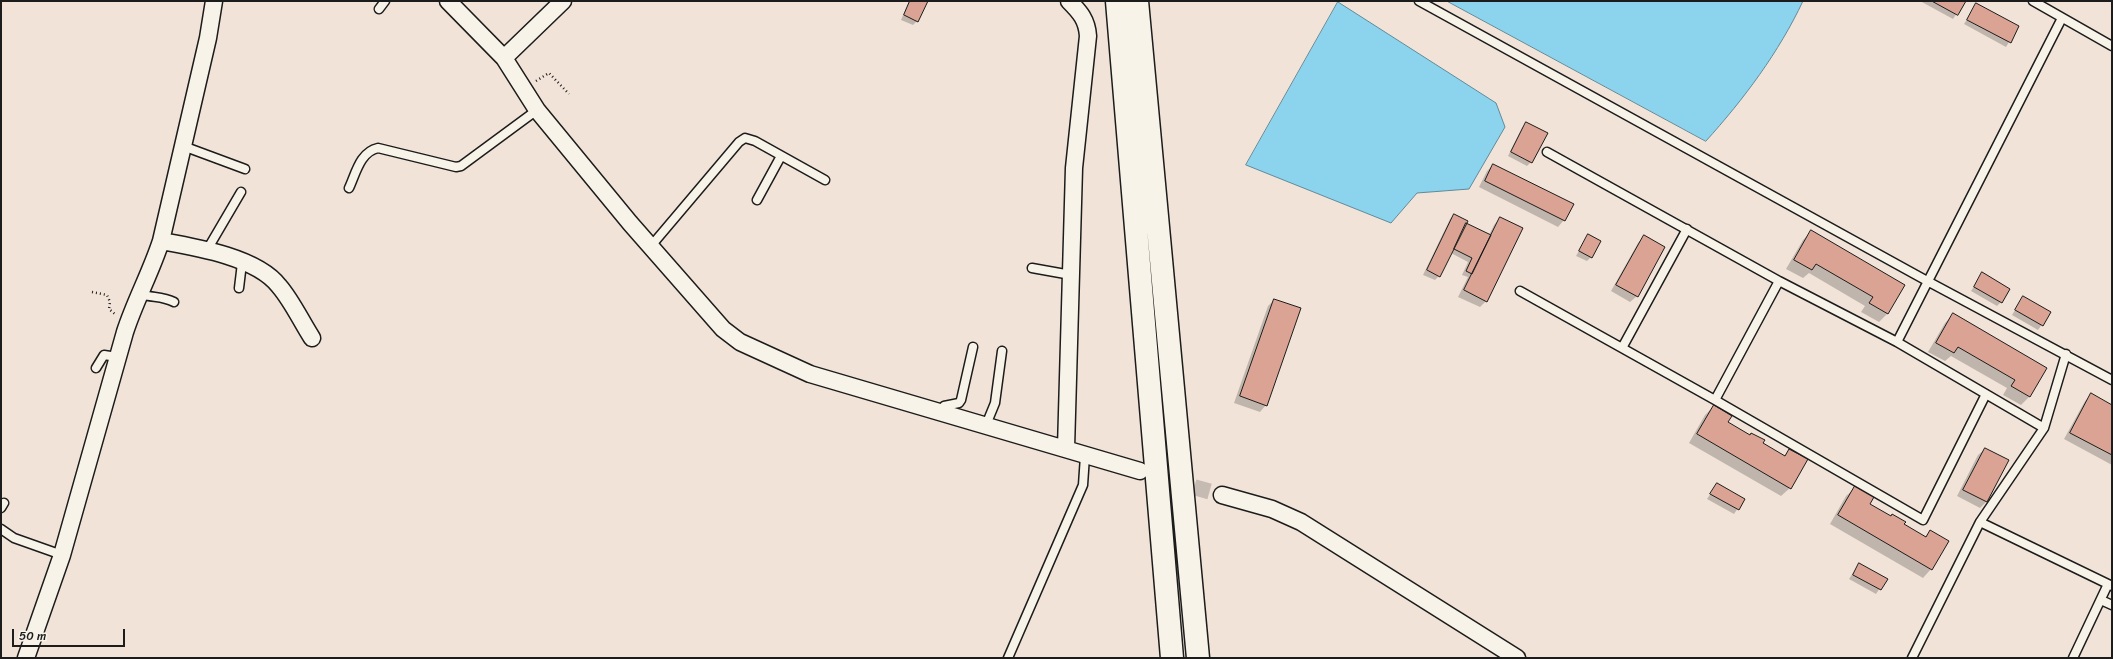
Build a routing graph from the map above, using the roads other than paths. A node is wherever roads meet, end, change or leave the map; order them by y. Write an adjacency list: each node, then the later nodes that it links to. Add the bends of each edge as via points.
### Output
1 (214, 1): 15 (street)
2 (385, 1): 10 (lane)
3 (448, 1): 13 (street)
4 (563, 1): 13 (street)
5 (1070, 1): 29 (street, via 1087,23 1088,36 1074,168)
6 (1117, 1): 62 (highway)
7 (1137, 1): 63 (highway)
8 (1419, 1): 31 (lane)
9 (2033, 1): 11 (lane)
10 (379, 10)
11 (2062, 18): 12 (lane); 31 (lane)
12 (2112, 46)
13 (504, 58): 14 (street)
14 (537, 110): 20 (lane, via 461,166 456,167 378,148 371,149 363,156); 25 (street)
15 (183, 146): 18 (lane); 24 (street)
16 (1547, 152): 23 (lane)
17 (781, 156): 19 (lane); 22 (lane); 25 (lane, via 755,141 745,138 739,142)
18 (245, 168)
19 (825, 180)
20 (349, 188)
21 (241, 192): 26 (lane)
22 (757, 200)
23 (1687, 228): 30 (lane); 39 (lane)
24 (161, 241): 26 (street); 34 (street)
25 (650, 246): 47 (street, via 723,329 740,342 810,374)
26 (206, 250): 27 (street)
27 (242, 263): 32 (lane); 36 (street, via 269,276 279,285)
28 (1032, 268): 29 (lane)
29 (1071, 275): 50 (street)
30 (1779, 281): 37 (lane); 46 (lane)
31 (1929, 282): 37 (lane); 41 (lane)
32 (239, 288)
33 (1520, 291): 39 (lane)
34 (140, 294): 35 (lane, via 155,298 164,297); 42 (street)
35 (174, 302)
36 (312, 338)
37 (1897, 342): 45 (lane)
38 (974, 347): 47 (lane, via 961,400 959,403 944,406)
39 (1622, 348): 46 (lane)
40 (1002, 351): 48 (lane, via 995,403)
41 (2066, 354): 44 (lane); 49 (lane)
42 (118, 358): 43 (lane, via 104,355); 56 (street)
43 (96, 368)
44 (2112, 380)
45 (1986, 394): 46 (lane, via 1923,520); 49 (lane)
46 (1715, 400)
47 (939, 412): 48 (street)
48 (986, 425): 50 (street)
49 (2044, 428): 54 (lane)
50 (1066, 448): 51 (street)
51 (1084, 456): 52 (street); 61 (lane, via 1083,485)
52 (1140, 471)
53 (1222, 495): 64 (street, via 1272,508 1301,522)
54 (1980, 522): 57 (lane); 65 (lane)
55 (1, 529): 56 (lane, via 14,538)
56 (62, 555): 60 (street)
57 (2110, 585): 58 (lane)
58 (2101, 600): 59 (lane); 66 (lane)
59 (2112, 605)
60 (26, 658)
61 (1008, 658)
62 (1172, 658)
63 (1198, 658)
64 (1517, 658)
65 (1912, 658)
66 (2074, 658)

